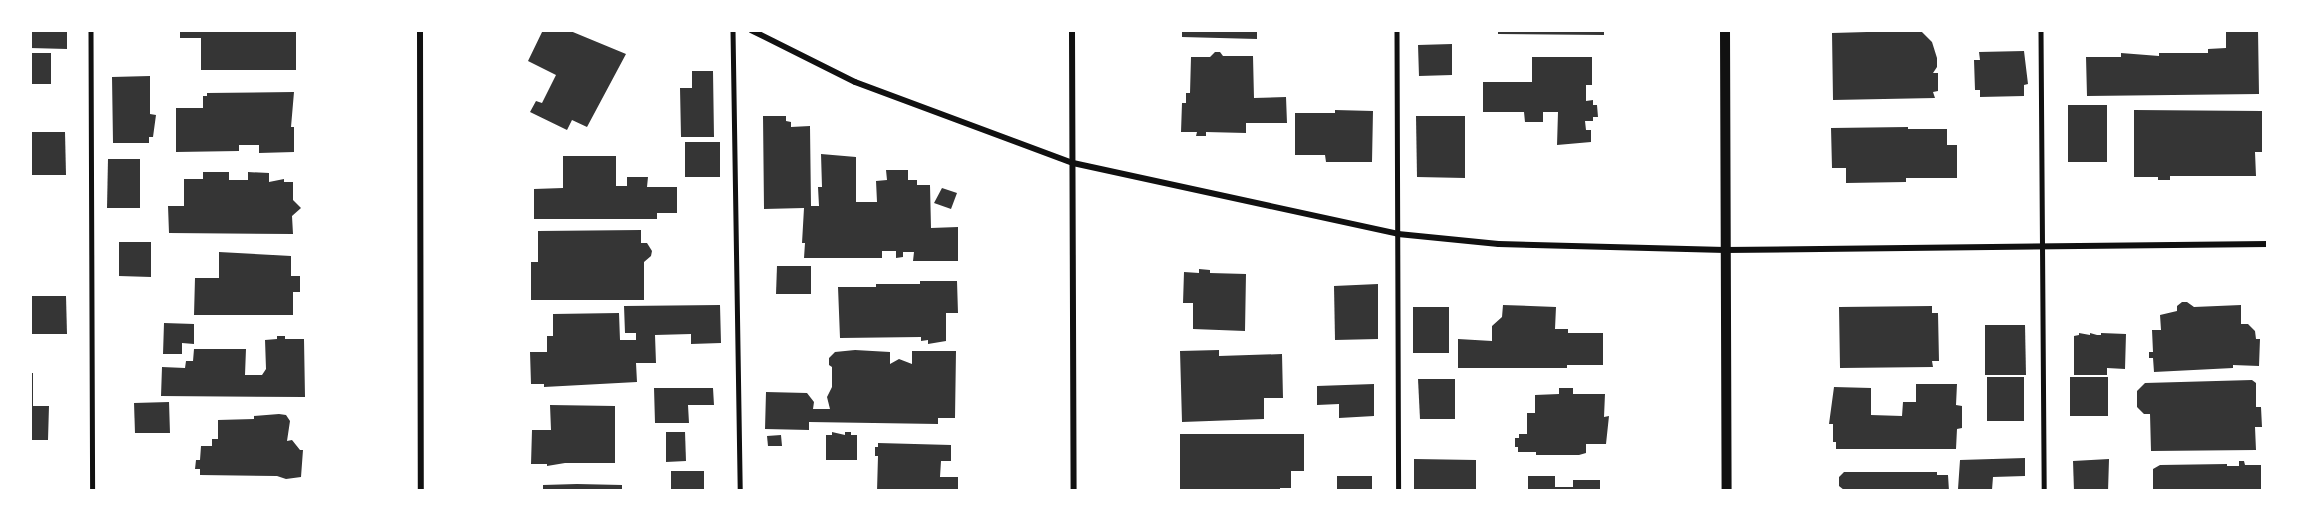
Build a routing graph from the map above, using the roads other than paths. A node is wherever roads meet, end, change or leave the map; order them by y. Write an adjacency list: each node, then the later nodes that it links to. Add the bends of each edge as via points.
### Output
1 (92, 30): 14 (lane)
2 (420, 30): 15 (street)
3 (733, 30): 16 (lane)
4 (751, 30): 9 (street, via 855,82)
5 (1072, 30): 9 (street)
6 (1398, 30): 10 (lane)
7 (1725, 30): 13 (street)
8 (2041, 30): 12 (lane)
9 (1073, 163): 10 (street); 17 (street)
10 (1398, 234): 13 (street, via 1499,244); 18 (lane)
11 (2268, 244): 12 (street)
12 (2042, 245): 13 (street); 20 (lane)
13 (1725, 250): 19 (street)
14 (93, 491)
15 (421, 491)
16 (740, 491)
17 (1074, 491)
18 (1399, 491)
19 (1727, 491)
20 (2044, 491)

